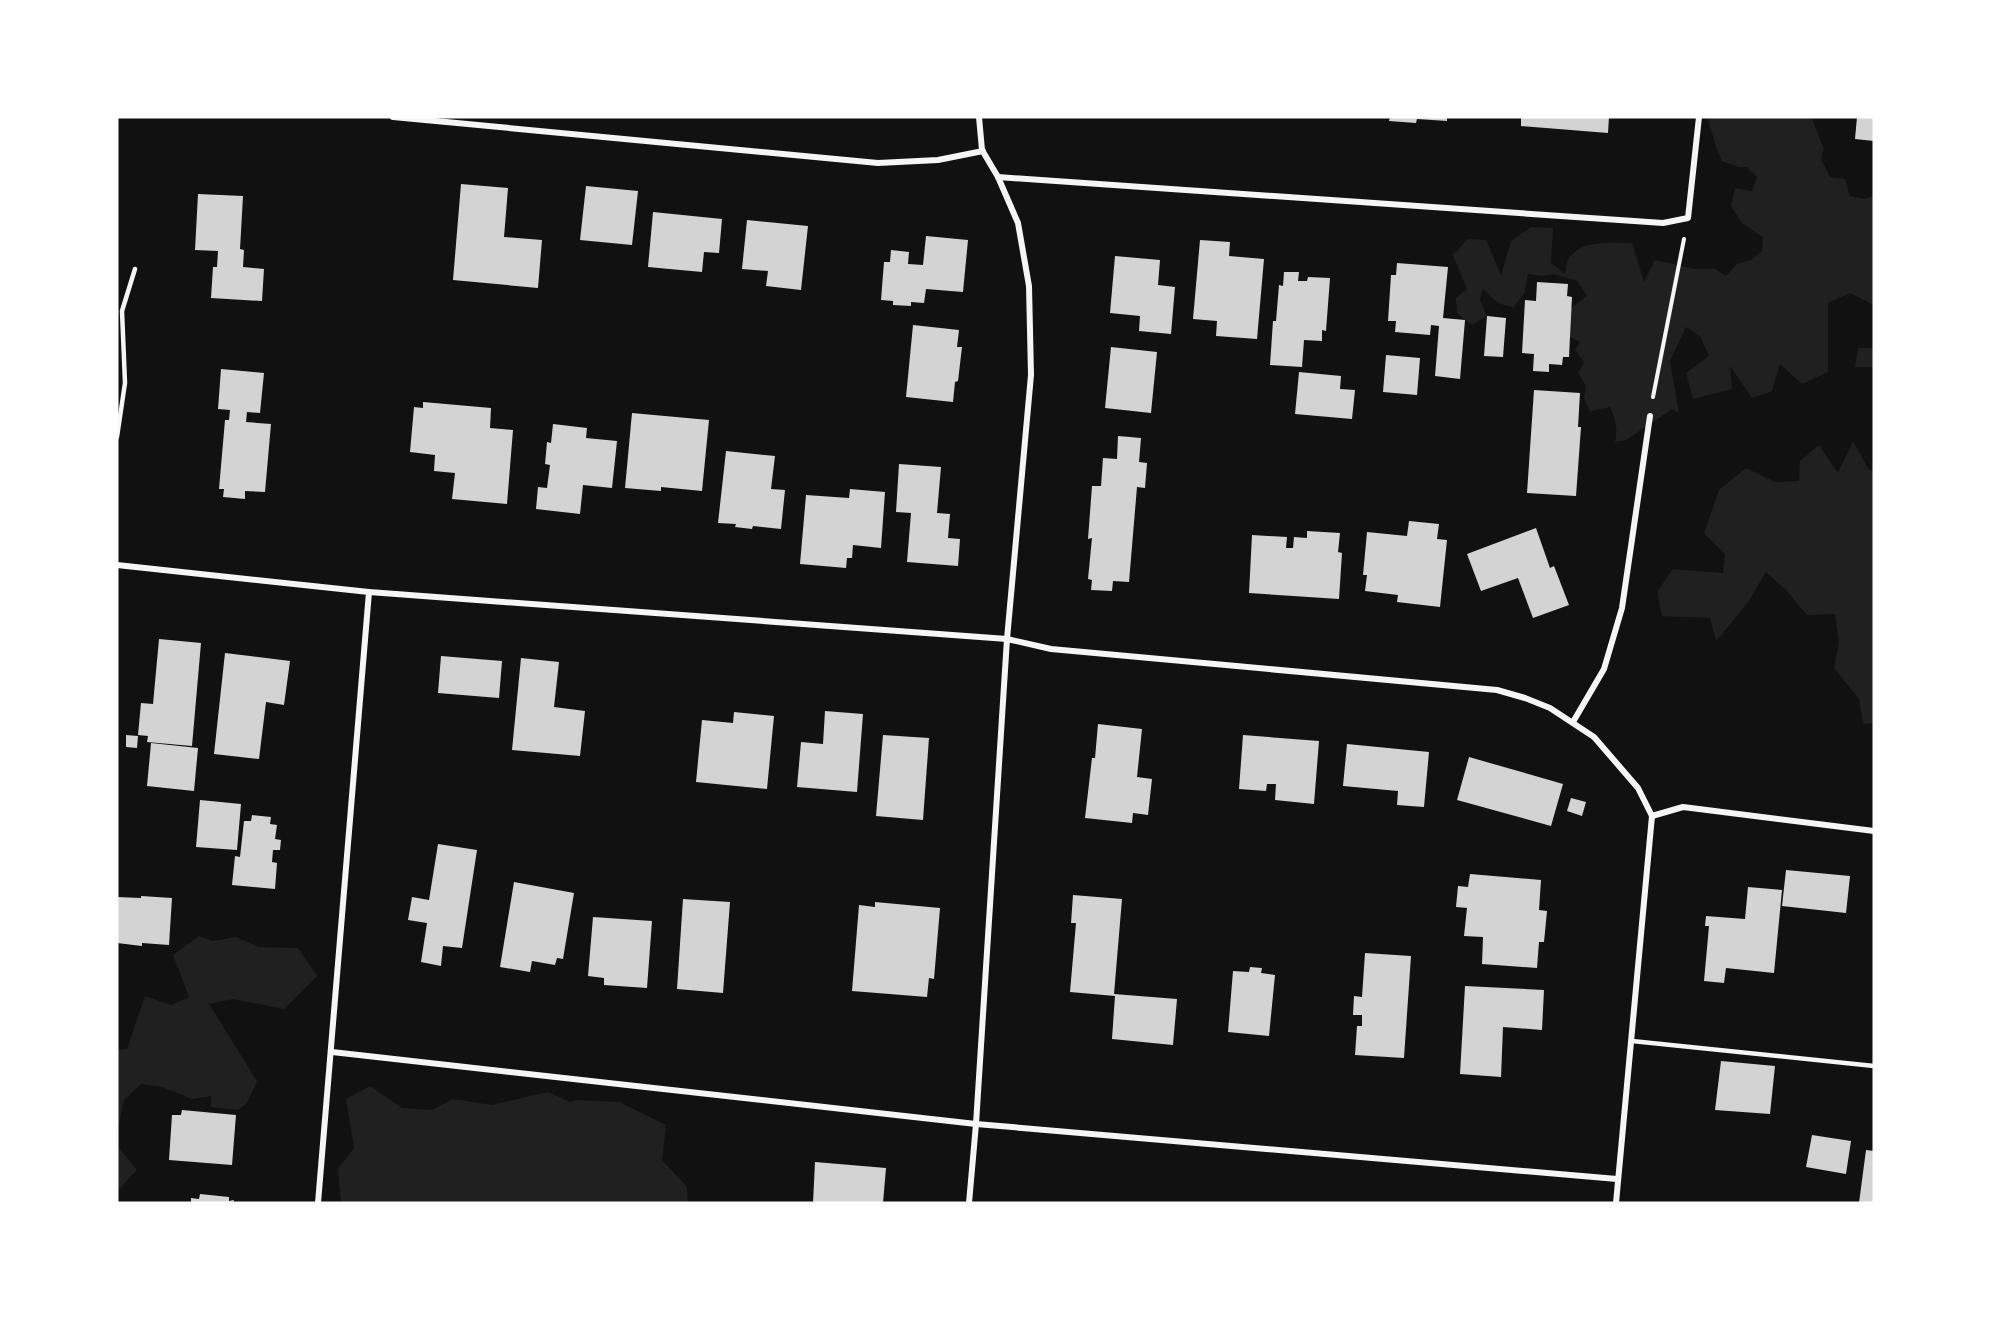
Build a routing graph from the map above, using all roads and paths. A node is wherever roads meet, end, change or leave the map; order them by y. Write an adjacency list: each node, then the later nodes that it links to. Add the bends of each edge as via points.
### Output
1 (393, 117): 4 (street, via 878,163 938,160)
2 (979, 117): 4 (street)
3 (1699, 117): 6 (street)
4 (983, 151): 5 (street)
5 (998, 177): 6 (street, via 1663,222); 12 (street, via 1018,223 1029,286 1031,375)
6 (1688, 218): 8 (path)
7 (135, 269): 9 (lane, via 122,311 125,383)
8 (1650, 416): 13 (street, via 1622,608 1604,669)
9 (117, 437)
10 (117, 565): 11 (street)
11 (369, 592): 12 (street); 17 (street)
12 (1007, 639): 13 (street, via 1051,649 1497,690 1550,708); 19 (street)
13 (1573, 722): 14 (street, via 1594,738 1638,788)
14 (1652, 816): 15 (street, via 1683,807); 16 (street)
15 (1874, 831)
16 (1632, 1041): 18 (lane); 20 (street)
17 (332, 1052): 19 (street); 21 (street)
18 (1874, 1066)
19 (976, 1124): 20 (street); 22 (street)
20 (1617, 1179): 23 (street)
21 (318, 1203)
22 (969, 1203)
23 (1616, 1203)

